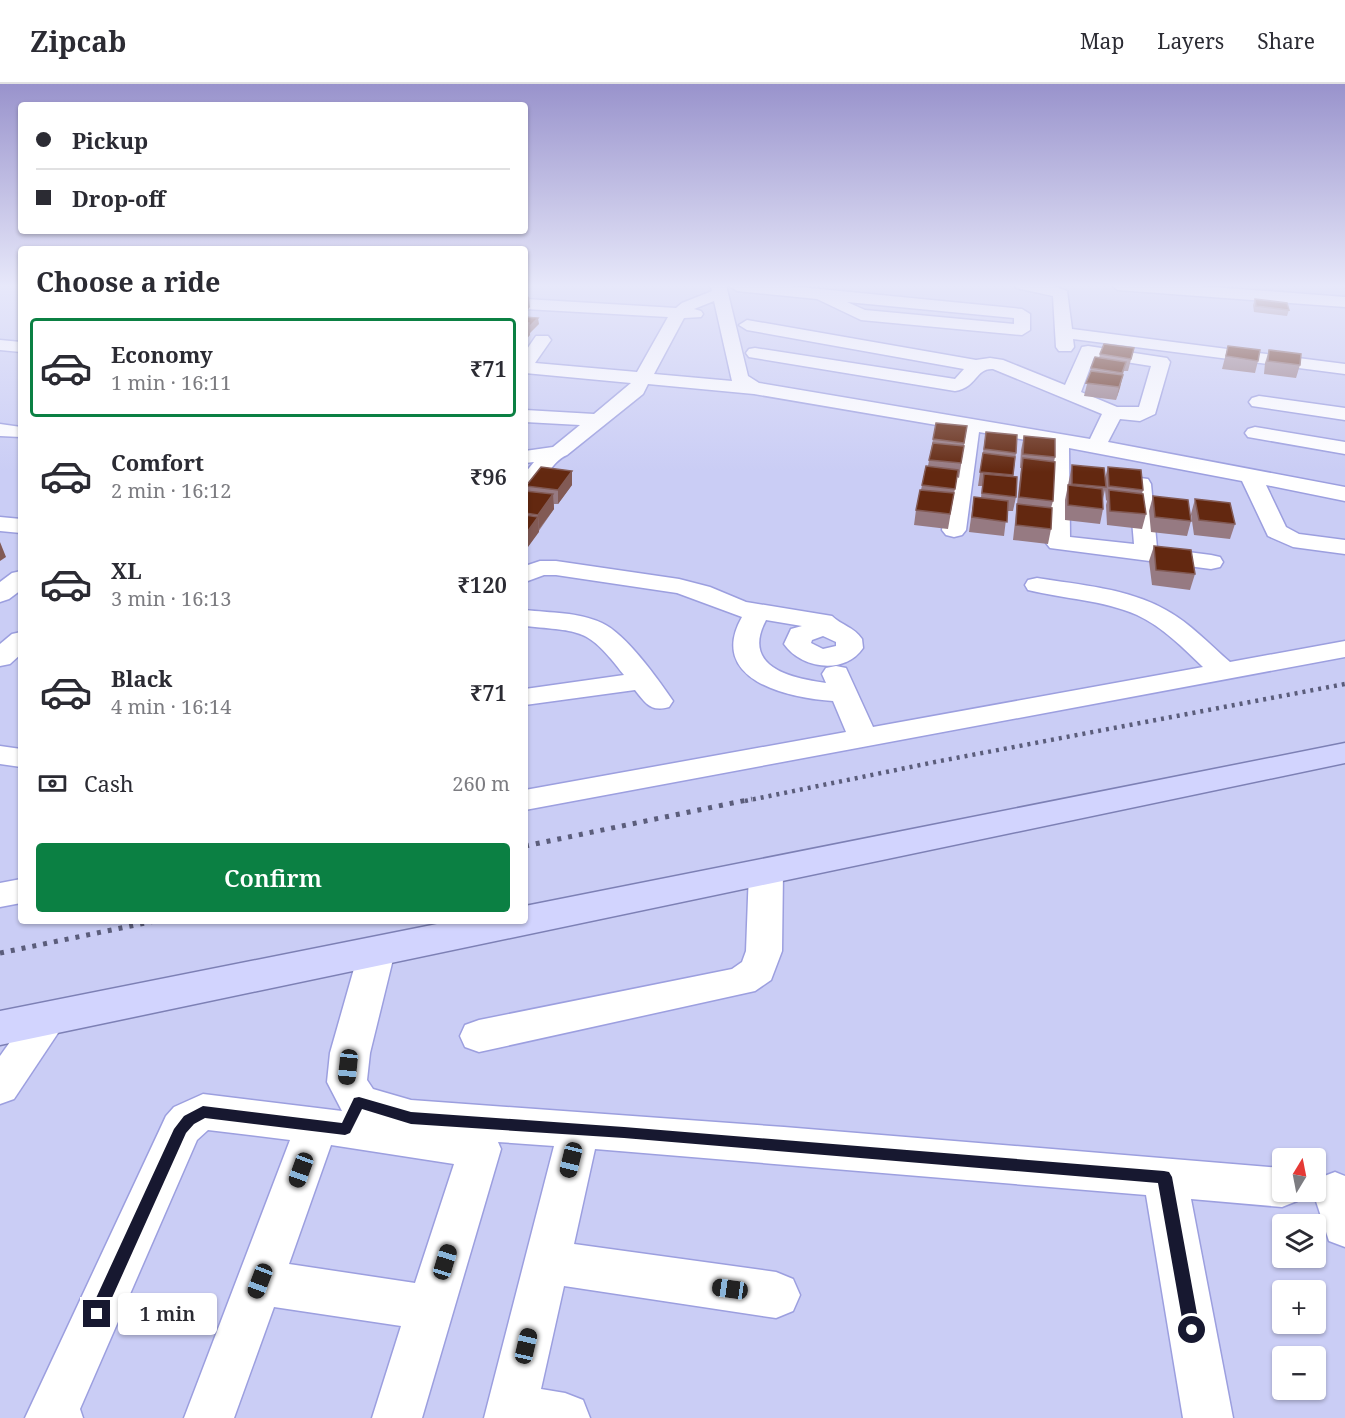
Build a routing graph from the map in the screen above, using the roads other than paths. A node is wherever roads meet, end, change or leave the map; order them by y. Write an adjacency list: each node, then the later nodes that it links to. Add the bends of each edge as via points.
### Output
1 (537, 347): 12 (street)
2 (660, 347): 18 (street)
3 (732, 347): 19 (street, via 743,384)
4 (753, 347): 11 (street)
5 (872, 347): 15 (street)
6 (1020, 347): 17 (street)
7 (1080, 347): 10 (street)
8 (1140, 347): 13 (street)
9 (1290, 347): 13 (street)
10 (1088, 351): 20 (street); 22 (street, via 1161,362 1148,410 1140,415)
11 (755, 353): 15 (street, via 955,385 962,384); 19 (street)
12 (528, 361)
13 (1291, 362): 16 (street)
14 (528, 366): 18 (street)
15 (977, 366): 17 (street, via 990,363)
16 (1345, 369)
17 (1013, 371): 20 (street)
18 (643, 378): 19 (street); 25 (street, via 636,390)
19 (761, 389): 26 (street)
20 (1070, 396): 22 (street)
21 (1259, 402): 23 (street)
22 (1113, 412): 29 (street)
23 (1345, 414)
24 (528, 416): 25 (street)
25 (599, 420): 31 (street)
26 (970, 426): 28 (street); 39 (street)
27 (1255, 433): 30 (street)
28 (1059, 440): 29 (street); 41 (street, via 1059,543)
29 (1096, 446): 32 (street)
30 (1345, 448)
31 (552, 454): 33 (street); 35 (street)
32 (1138, 454): 34 (street); 41 (street)
33 (528, 457)
34 (1251, 476): 36 (street); 40 (street, via 1276,531 1293,540)
35 (528, 482)
36 (1345, 494)
37 (0, 524): 38 (street)
38 (18, 526)
39 (954, 530)
40 (1345, 547)
41 (1146, 553): 42 (street)
42 (1211, 562)
43 (528, 573): 45 (street, via 556,568 679,586 741,609)
44 (1037, 585): 50 (street, via 1149,610 1176,628)
45 (758, 611): 51 (street, via 746,631 745,650 751,663 777,682 813,691); 51 (street, via 823,621 827,629 845,635 851,644 846,652 828,657)
46 (528, 618): 52 (street, via 593,629 610,642 650,691)
47 (18, 643): 49 (street)
48 (1345, 649): 50 (street)
49 (0, 658)
50 (1224, 671): 53 (street)
51 (844, 693): 53 (street)
52 (528, 697)
53 (863, 738): 57 (street)
54 (1345, 753): 58 (main road)
55 (0, 755): 56 (street)
56 (18, 758)
57 (528, 799)
58 (766, 872): 61 (main road); 66 (street, via 764,951 758,970 742,981)
59 (18, 892): 60 (street)
60 (0, 895)
61 (528, 920)
62 (510, 924): 63 (main road)
63 (377, 951): 64 (main road); 68 (street, via 350,1053)
64 (49, 1018): 65 (main road); 67 (street)
65 (0, 1028)
66 (479, 1036)
67 (0, 1087)
68 (340, 1119): 69 (street, via 411,1118); 73 (street); 75 (street, via 480,1149); 77 (street, via 203,1112 185,1125 51,1417)
69 (579, 1129): 70 (street); 72 (street)
70 (1164, 1177): 71 (street); 81 (street)
71 (1272, 1186)
72 (546, 1262): 74 (street); 76 (street)
73 (260, 1281): 75 (street); 78 (street)
74 (776, 1295)
75 (431, 1308): 79 (street)
76 (510, 1413): 80 (street)
77 (58, 1418)
78 (209, 1418)
79 (397, 1418)
80 (565, 1418)
81 (1208, 1418)

